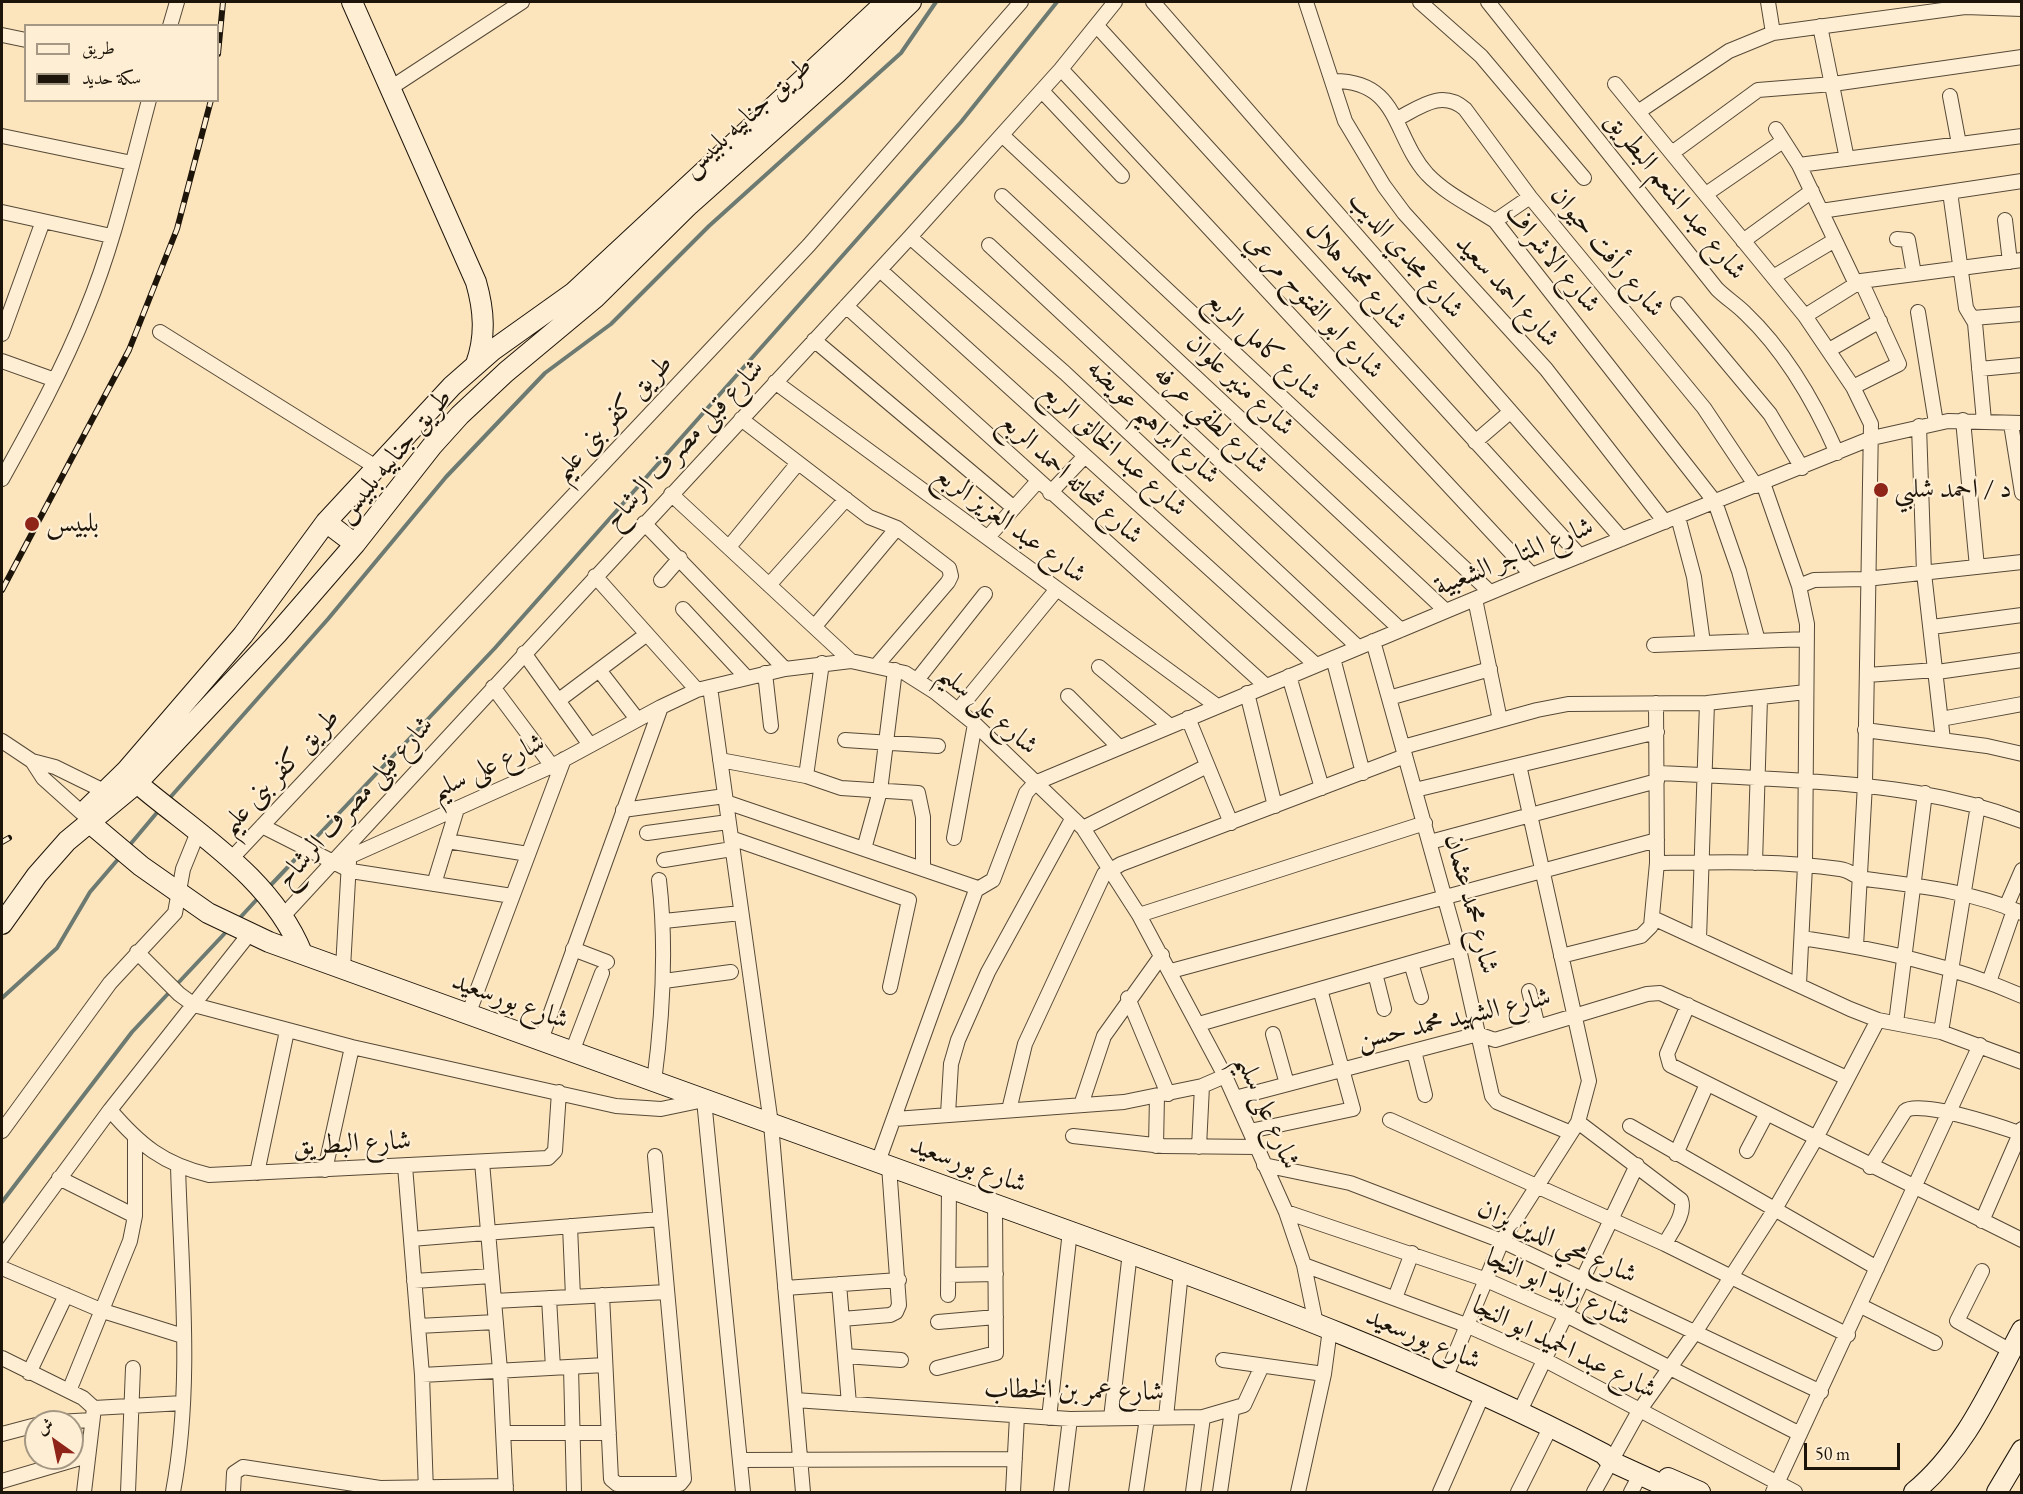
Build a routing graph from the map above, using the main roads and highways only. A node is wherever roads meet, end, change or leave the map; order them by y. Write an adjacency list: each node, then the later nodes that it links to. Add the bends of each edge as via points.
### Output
1 (352, 2): 6 (main road, طريق جنابيه بلبيس, via 476,282 483,321 482,348)
2 (886, 2): 4 (main road, طريق جنابيه بلبيس)
3 (911, 2): 4 (main road, طريق جنابيه بلبيس)
4 (831, 66): 5 (main road, طريق جنابيه بلبيس, via 573,294); 7 (main road, طريق جنابيه بلبيس, via 589,302)
5 (493, 350): 6 (main road, طريق جنابيه بلبيس); 7 (main road, via 501,357)
6 (476, 364): 8 (main road, طريق جنابيه بلبيس)
7 (506, 372): 9 (main road, طريق جنابيه بلبيس, via 445,430)
8 (326, 522): 9 (main road); 11 (main road, طريق جنابيه بلبيس, via 248,628 106,792)
9 (355, 544): 10 (main road, طريق جنابيه بلبيس)
10 (142, 787): 11 (main road, طريق جنابيه بلبيس); 14 (main road, via 237,866 278,907)
11 (92, 824): 12 (main road, طريق جنابيه بلبيس, via 52,838); 13 (main road, طريق جنابيه بلبيس, via 57,852); 14 (main road, شارع بورسعيد, via 141,866 208,913)
12 (2, 905)
13 (2, 924)
14 (302, 953): 17 (main road, شارع بورسعيد, via 1130,1252 1446,1376)
15 (2022, 1330): 21 (main road, via 1965,1434)
16 (2022, 1450): 22 (main road)
17 (1610, 1456): 18 (main road, شارع بورسعيد); 20 (main road, شارع بورسعيد)
18 (1635, 1484): 19 (main road, شارع بورسعيد)
19 (1677, 1492)
20 (1700, 1492)
21 (1914, 1492)
22 (1997, 1492)

